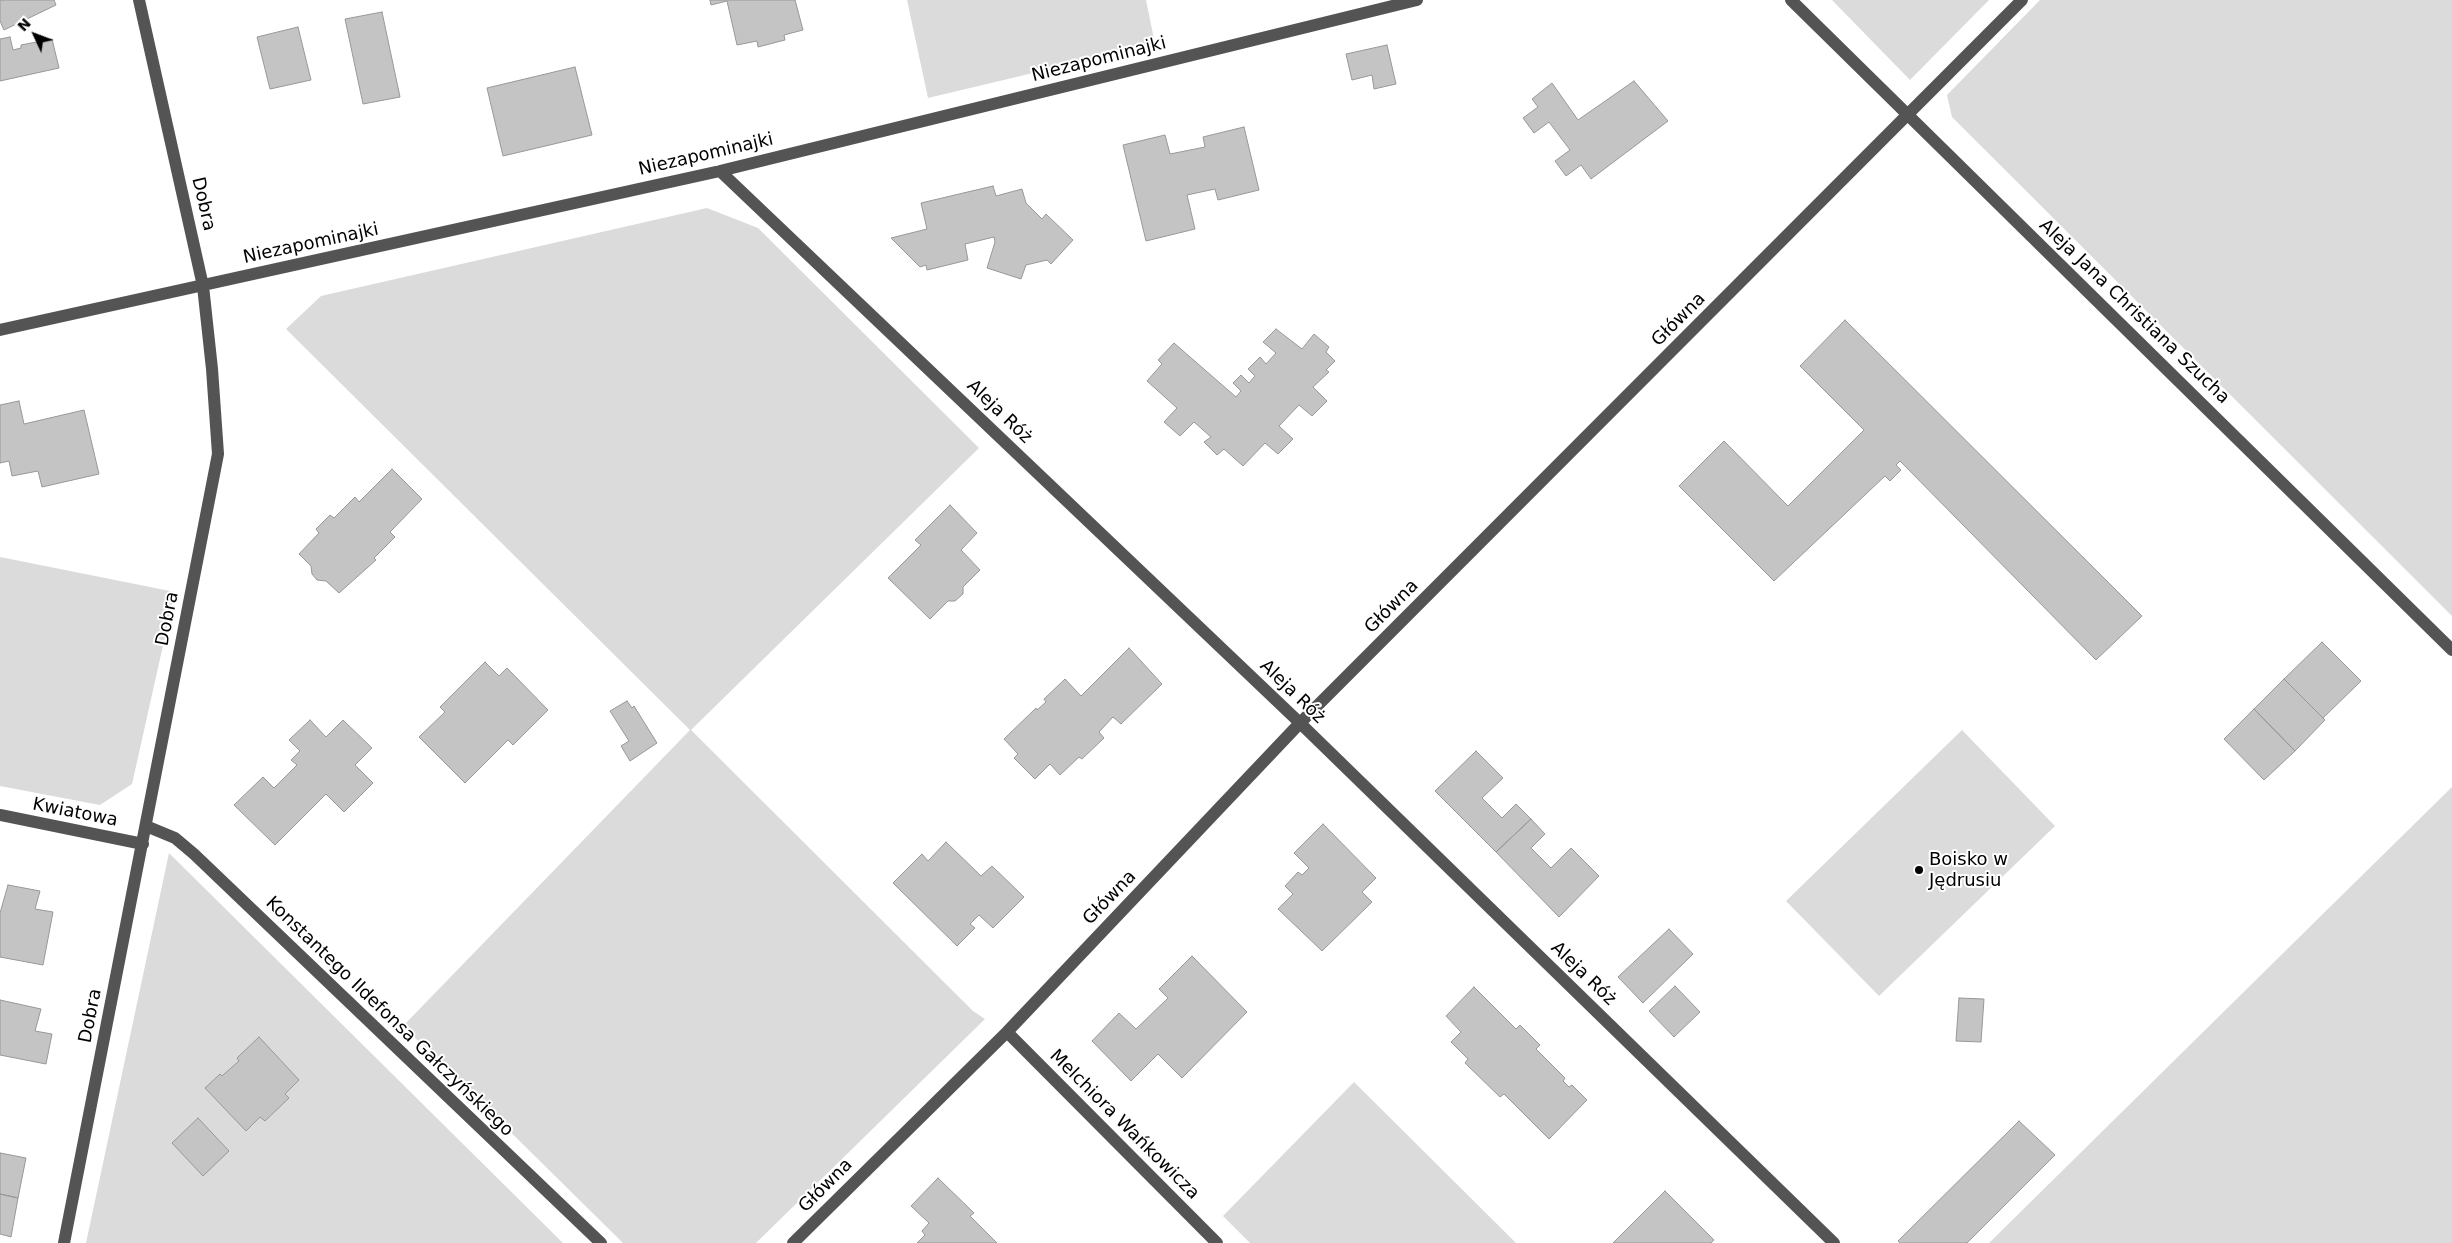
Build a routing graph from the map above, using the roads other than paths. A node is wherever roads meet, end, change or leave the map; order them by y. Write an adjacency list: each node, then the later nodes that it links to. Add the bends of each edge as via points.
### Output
1 (138, 0): 7 (street, Dobra)
2 (1417, 0): 6 (street, Niezapominajki)
3 (1791, 0): 5 (street, Aleja Jana Christiana Szucha)
4 (2022, 0): 5 (street, Główna)
5 (1908, 116): 9 (street, Aleja Jana Christiana Szucha); 10 (street, Główna)
6 (720, 171): 7 (street, Niezapominajki); 10 (street, Aleja Róż)
7 (203, 286): 8 (street, Niezapominajki); 12 (street, Dobra, via 218,454)
8 (0, 330)
9 (2452, 650)
10 (1300, 724): 14 (street, Główna); 19 (street, Aleja Róż)
11 (0, 816): 13 (street, Kwiatowa)
12 (146, 826): 13 (street, Dobra); 16 (street, Konstantego Ildefonsa Gałczyńskiego, via 174,838 194,854)
13 (143, 844): 15 (street, Dobra)
14 (1006, 1032): 17 (street, Główna); 18 (street, Melchiora Wańkowicza)
15 (64, 1243)
16 (601, 1243)
17 (793, 1243)
18 (1217, 1243)
19 (1834, 1243)

